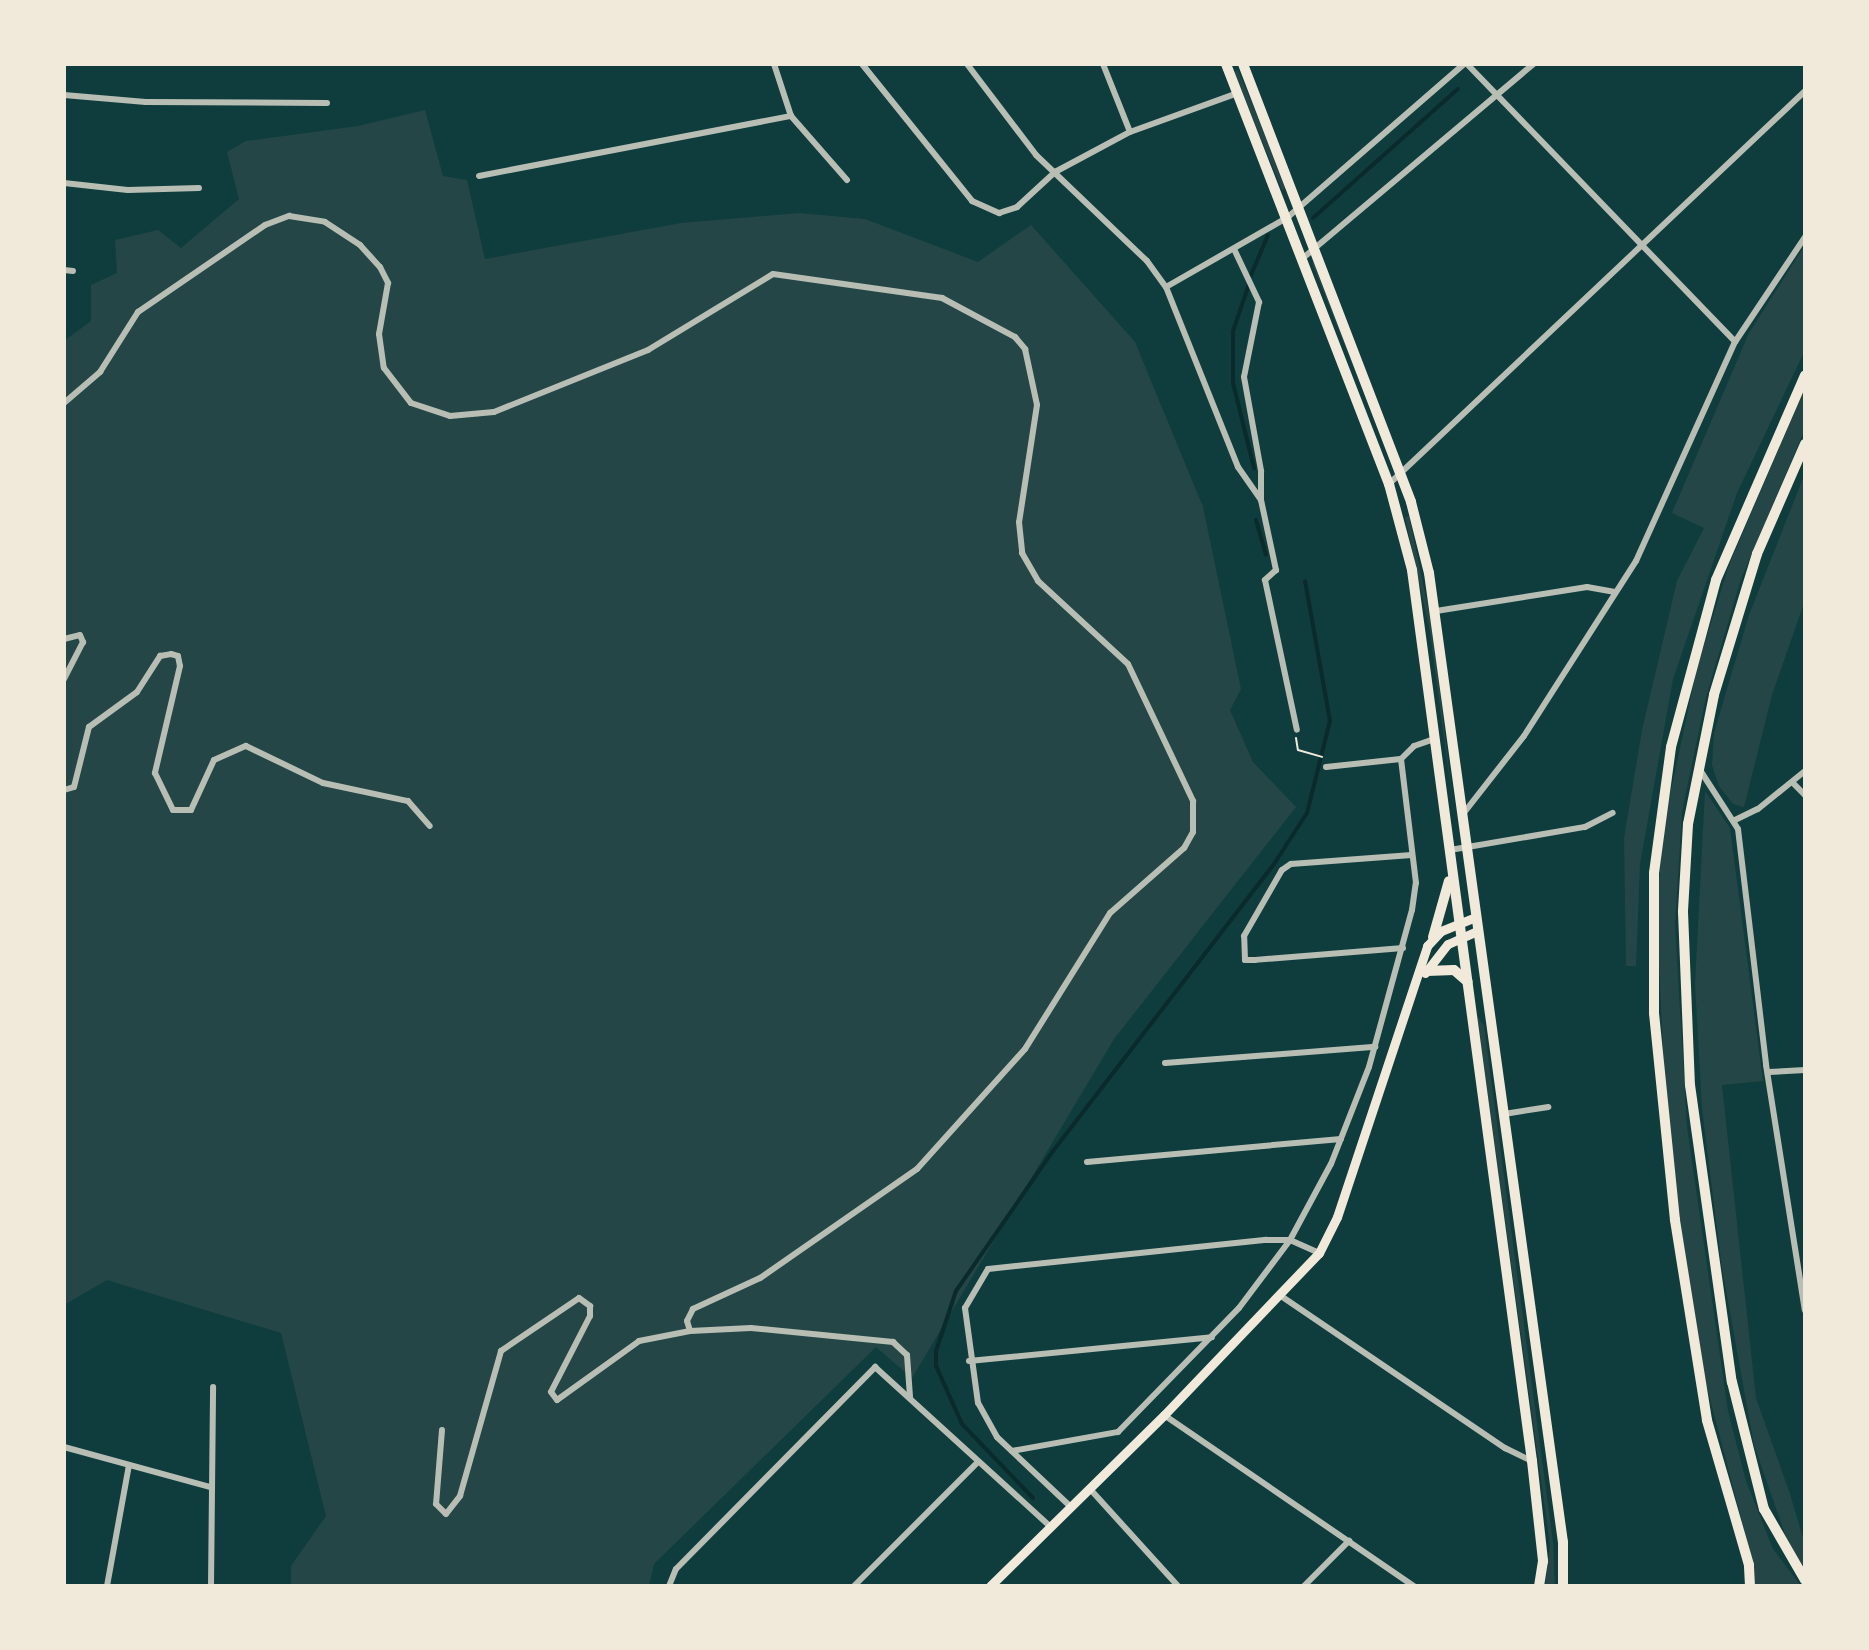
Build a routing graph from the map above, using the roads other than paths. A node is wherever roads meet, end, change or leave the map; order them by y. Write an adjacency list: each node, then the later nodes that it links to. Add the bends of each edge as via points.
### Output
1 (774, 64): 14 (street)
2 (862, 64): 16 (street, via 972,201 990,211 1008,211)
3 (967, 64): 16 (street, via 1031,149)
4 (1103, 64): 15 (street)
5 (1226, 64): 10 (main road)
6 (1243, 64): 21 (main road)
7 (1466, 64): 12 (street); 21 (street)
8 (1533, 64): 12 (street)
9 (1805, 91): 24 (street)
10 (1238, 93): 15 (street); 22 (main road)
11 (64, 95): 13 (street, via 146,102)
12 (1498, 96): 24 (street); 26 (street)
13 (327, 103)
14 (791, 116): 17 (street); 18 (street)
15 (1130, 132): 16 (street)
16 (1055, 172): 30 (street, via 1147,261)
17 (479, 176)
18 (847, 180)
19 (64, 183): 20 (street, via 128,190)
20 (199, 188)
21 (1299, 207): 22 (street); 26 (main road)
22 (1288, 217): 25 (street); 27 (main road)
23 (1805, 237): 31 (street)
24 (1641, 245): 31 (street); 35 (street)
25 (1234, 249): 30 (street); 37 (street, via 1259,302 1244,377)
26 (1316, 251): 27 (street); 35 (main road)
27 (1303, 258): 36 (main road)
28 (64, 270): 29 (street)
29 (73, 271)
30 (1166, 287): 37 (street, via 1238,467)
31 (1735, 342): 38 (street, via 1643,549)
32 (1805, 375): 108 (main road, via 1716,580 1671,747 1654,873 1654,1013 1675,1220 1707,1420 1749,1565)
33 (64, 403): 80 (street, via 100,372 138,312 265,225 289,216 325,222 360,245 380,267 388,283 379,334 384,368 411,403 450,416 494,412 648,350 773,274 942,298 1015,337 1025,349 1037,405 1019,522 1022,553 1038,581 1128,664 1193,801 1193,832 1184,848 1110,913 1025,1049 917,1169 760,1278 693,1309 687,1321)
34 (1804, 447): 46 (main road, via 1741,601)
35 (1401, 477): 36 (street); 39 (main road)
36 (1389, 484): 43 (main road, via 1412,570)
37 (1261, 500): 42 (street, via 1276,570 1265,580)
38 (1614, 592): 39 (street, via 1587,587); 52 (street, via 1524,736)
39 (1436, 611): 52 (main road)
40 (64, 639): 41 (street, via 80,635 83,642)
41 (64, 679)
42 (1297, 730)
43 (1434, 739): 44 (street, via 1414,746); 56 (main road)
44 (1401, 759): 45 (street); 57 (street)
45 (1326, 767)
46 (1697, 767): 53 (street); 97 (main road, via 1684,860 1683,956 1703,1197 1732,1382 1757,1488 1772,1528)
47 (1805, 771): 48 (street)
48 (1793, 783): 50 (street); 53 (street)
49 (64, 790): 54 (street, via 74,787 89,727 137,692 160,656 171,654 178,656 180,666 155,773 173,810 191,810 214,760 229,749 246,746 335,787 408,801)
50 (1805, 795)
51 (1613, 813): 55 (street, via 1585,827)
52 (1463, 814): 55 (main road)
53 (1735, 820): 71 (street)
54 (430, 826)
55 (1466, 846): 56 (street); 59 (main road)
56 (1448, 850): 58 (main road)
57 (1412, 855): 64 (street, via 1416,896); 64 (street, via 1291,864 1246,928 1245,960)
58 (1451, 872): 60 (main road); 62 (main road)
59 (1475, 917): 60 (main road); 61 (main road)
60 (1458, 922): 62 (main road); 63 (main road)
61 (1477, 931): 63 (main road); 73 (main road)
62 (1433, 937): 66 (main road)
63 (1460, 937): 65 (main road); 67 (main road)
64 (1403, 948): 68 (street)
65 (1427, 971): 66 (main road); 67 (main road, via 1454,970)
66 (1417, 981): 77 (main road, via 1337,1217)
67 (1468, 982): 89 (main road)
68 (1375, 1047): 69 (street); 74 (street)
69 (1165, 1063)
70 (1805, 1070): 71 (street)
71 (1769, 1072): 79 (street)
72 (1548, 1107): 73 (street)
73 (1504, 1114): 107 (main road, via 1563,1542)
74 (1341, 1139): 75 (street); 76 (street)
75 (1087, 1162)
76 (1290, 1240): 77 (street); 81 (street); 82 (street, via 988,1269 965,1308)
77 (1319, 1253): 78 (main road)
78 (1281, 1296): 85 (main road); 89 (street)
79 (1805, 1310)
80 (690, 1331): 84 (street, via 767,1329 893,1342 907,1355); 86 (street, via 639,1341 557,1400 551,1392 590,1306 579,1298 569,1301 510,1342 496,1360 457,1504 446,1514 436,1504)
81 (1213, 1337): 82 (street); 88 (street, via 1118,1432)
82 (969, 1361): 88 (street, via 983,1414)
83 (213, 1387): 92 (street)
84 (910, 1397): 90 (street); 100 (street, via 875,1367 676,1569)
85 (1164, 1415): 93 (main road); 96 (street)
86 (442, 1430)
87 (64, 1447): 91 (street)
88 (1012, 1451): 94 (street)
89 (1532, 1461): 106 (main road, via 1543,1561)
90 (977, 1463): 95 (street); 101 (street)
91 (129, 1465): 92 (street); 98 (street)
92 (210, 1487): 99 (street)
93 (1090, 1489): 94 (main road); 103 (street)
94 (1072, 1508): 95 (main road)
95 (1052, 1528): 102 (main road)
96 (1349, 1541): 104 (street); 105 (street)
97 (1805, 1580)
98 (107, 1586)
99 (211, 1586)
100 (669, 1586)
101 (854, 1586)
102 (990, 1586)
103 (1178, 1586)
104 (1304, 1586)
105 (1414, 1586)
106 (1539, 1586)
107 (1563, 1586)
108 (1750, 1586)

